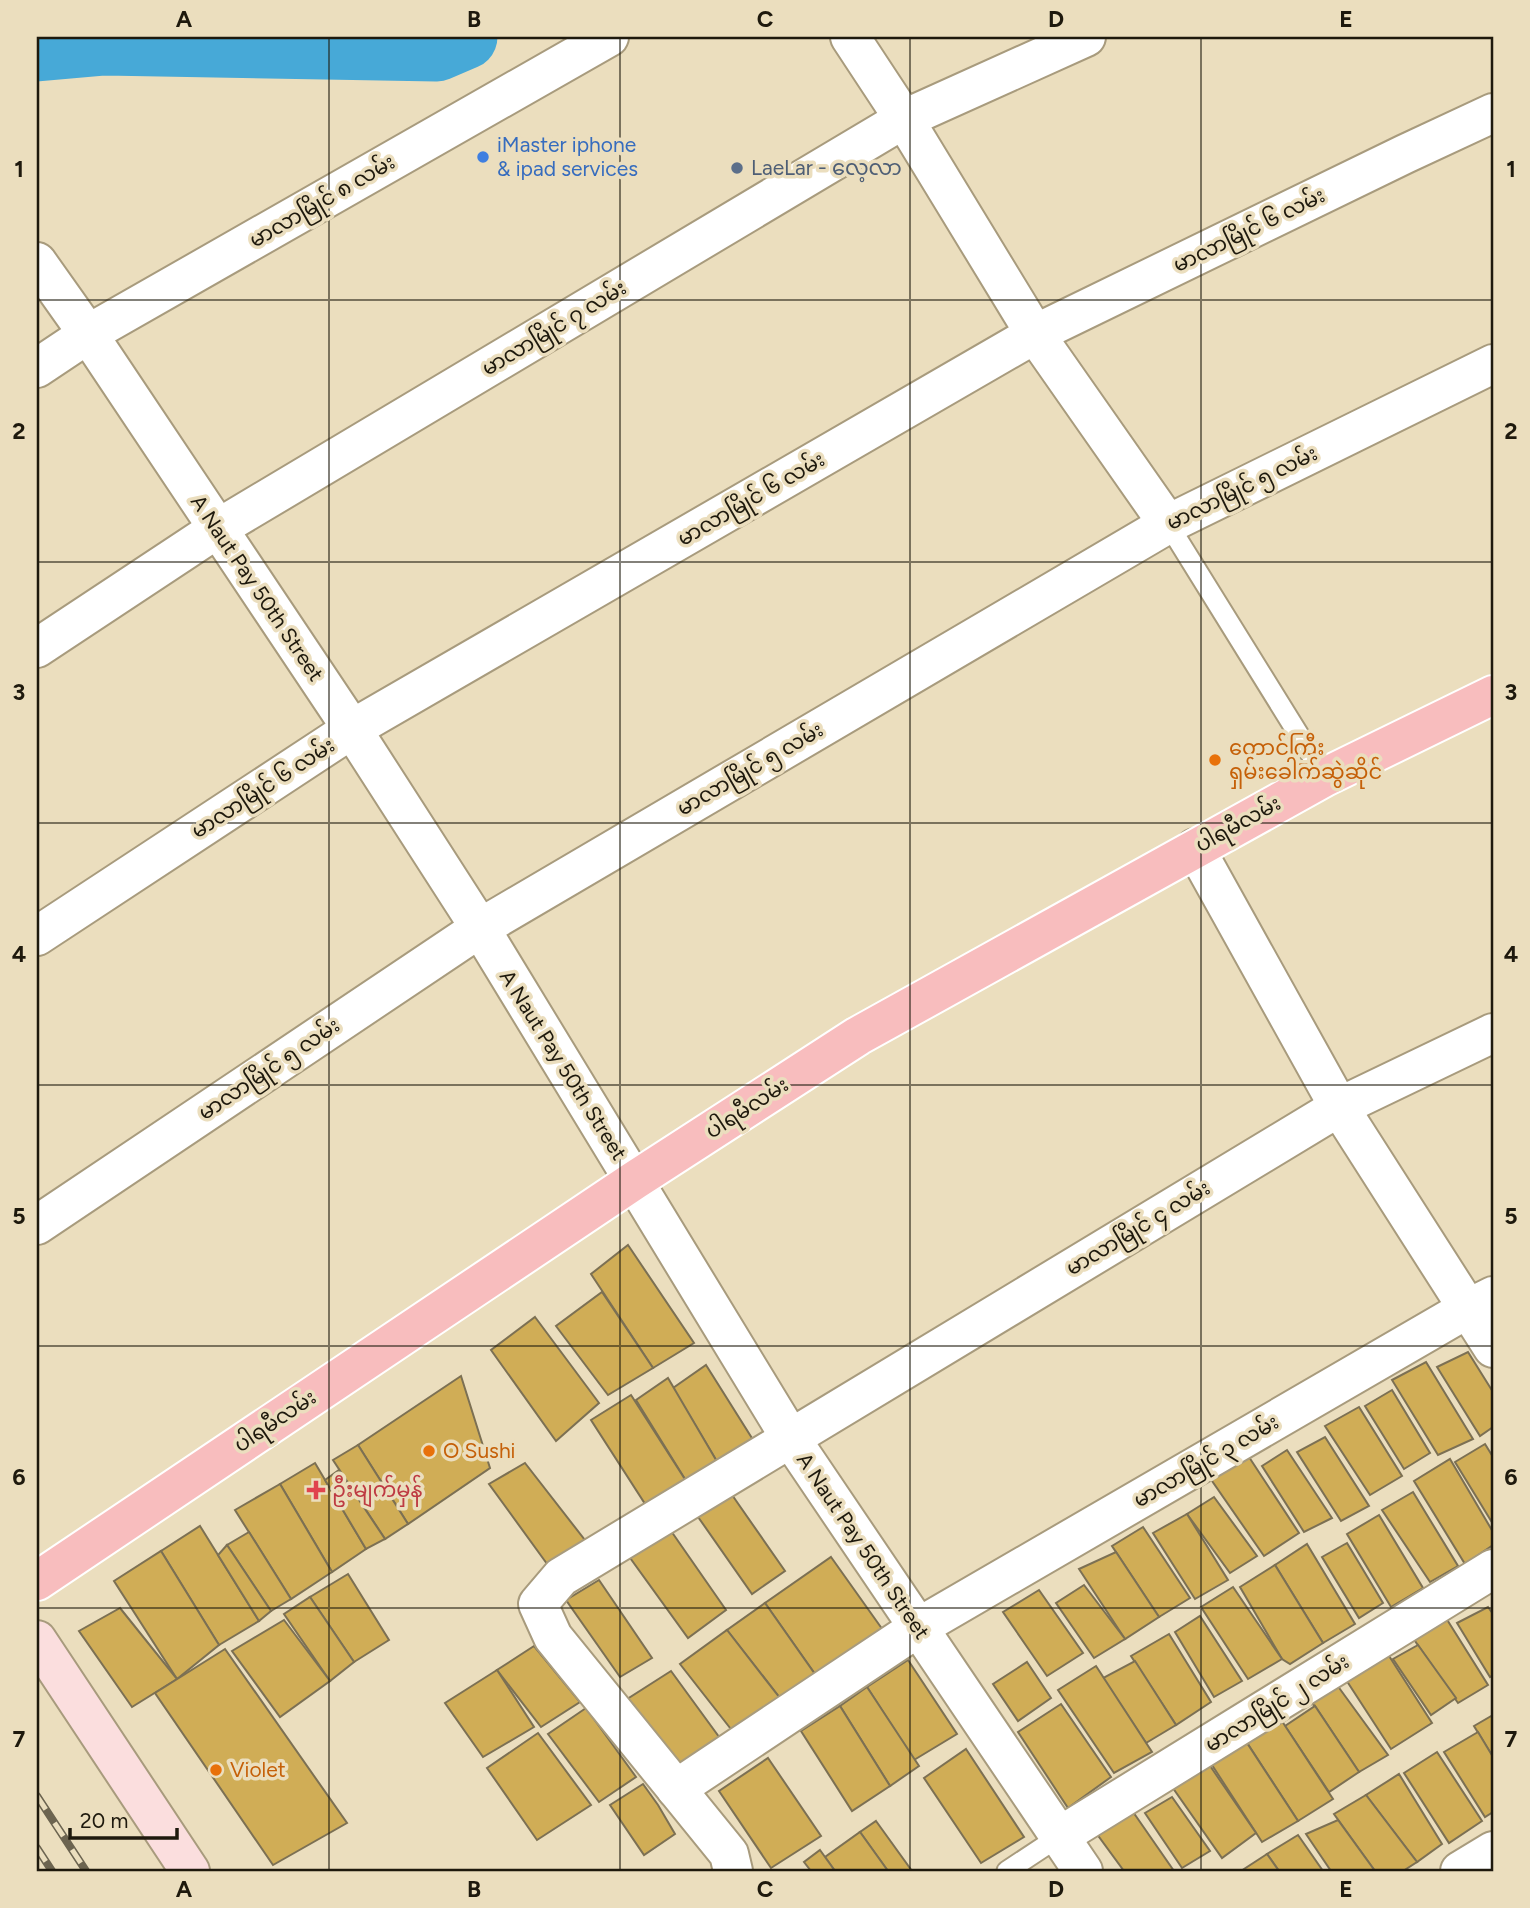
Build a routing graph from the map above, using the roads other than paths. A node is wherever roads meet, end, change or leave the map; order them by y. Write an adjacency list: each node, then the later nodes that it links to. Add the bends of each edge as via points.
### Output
1 (609, 37): 7 (street, မာလာမြိုင် ၈ လမ်း)
2 (850, 37): 5 (street)
3 (1086, 37): 5 (street, မာလာမြိုင် ၇ လမ်း)
4 (1493, 113): 8 (street, မာလာမြိုင် ၆ လမ်း)
5 (904, 119): 8 (street); 12 (street, မာလာမြိုင် ၇ လမ်း)
6 (37, 262): 7 (street, A Naut Pay 50th Street)
7 (88, 334): 10 (street, မာလာမြိုင် ၈ လမ်း); 12 (street, A Naut Pay 50th Street)
8 (1035, 334): 11 (street); 15 (street, မာလာမြိုင် ၆ လမ်း)
9 (1493, 364): 11 (street, မာလာမြိုင် ၅ လမ်း)
10 (37, 368)
11 (1168, 524): 16 (lane); 18 (street, မာလာမြိုင် ၅ လမ်း)
12 (217, 529): 13 (street, မာလာမြိုင် ၇ လမ်း); 15 (street, A Naut Pay 50th Street)
13 (37, 648)
14 (1493, 695): 16 (main road, ပါရမီလမ်း)
15 (352, 729): 18 (street, A Naut Pay 50th Street); 19 (street, မာလာမြိုင် ၆ လမ်း)
16 (1325, 776): 17 (main road, ပါရမီလမ်း)
17 (1195, 848): 21 (street); 22 (main road, ပါရမီလမ်း, via 858,1036)
18 (480, 928): 22 (street, A Naut Pay 50th Street); 23 (street, မာလာမြိုင် ၅ လမ်း)
19 (37, 936)
20 (1493, 1033): 21 (street, မာလာမြိုင် ၄ လမ်း)
21 (1339, 1107): 24 (street); 26 (street, မာလာမြိုင် ၄ လမ်း)
22 (635, 1180): 26 (street, A Naut Pay 50th Street); 28 (main road, ပါရမီလမ်း)
23 (37, 1225)
24 (1480, 1302): 25 (street); 29 (street, မာလာမြိုင် ၃ လမ်း)
25 (1493, 1348)
26 (791, 1439): 29 (street, A Naut Pay 50th Street); 31 (street, မာလာမြိုင် ၄ လမ်း, via 561,1577 538,1604 553,1636)
27 (1493, 1569): 32 (street, မာလာမြိုင် ၂ လမ်း)
28 (37, 1581)
29 (919, 1627): 31 (street, မာလာမြိုင် ၃ လမ်း); 32 (street, A Naut Pay 50th Street)
30 (37, 1640): 34 (main road)
31 (676, 1789): 35 (street, via 729,1854)
32 (1060, 1836): 36 (lane); 37 (street, A Naut Pay 50th Street)
33 (1493, 1851): 38 (street)
34 (190, 1871)
35 (733, 1871)
36 (1007, 1871)
37 (1083, 1871)
38 (1460, 1871)

